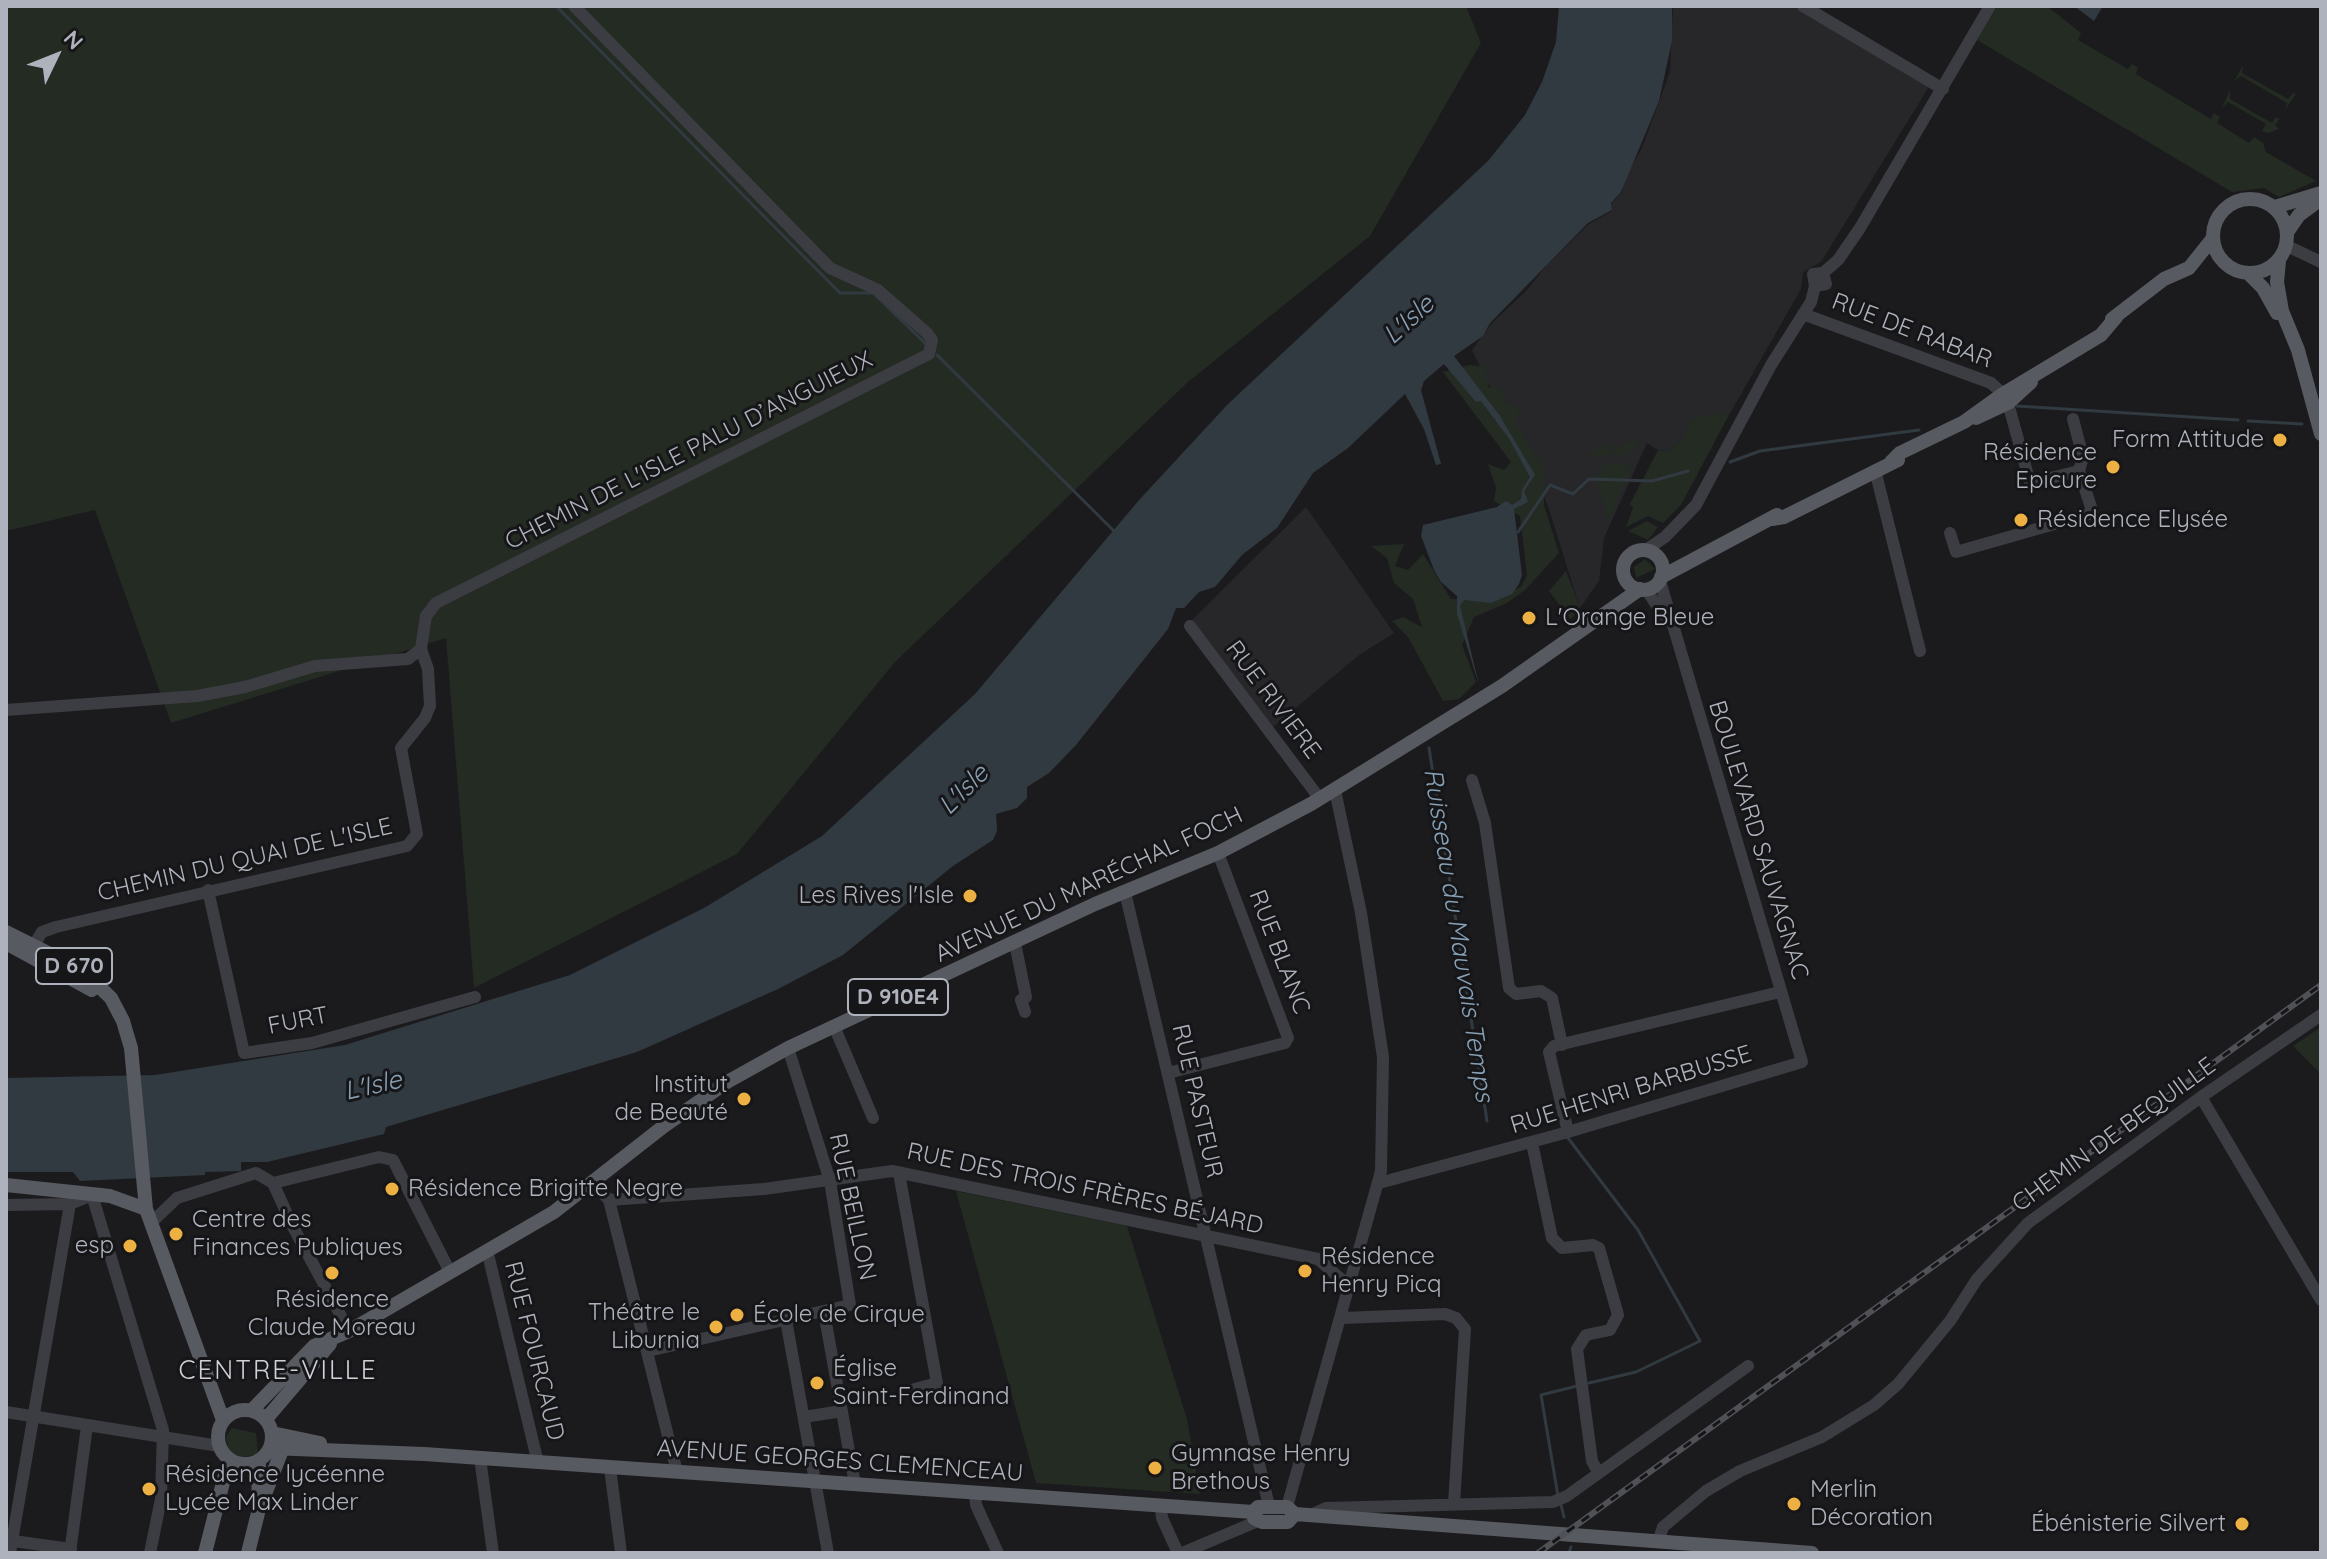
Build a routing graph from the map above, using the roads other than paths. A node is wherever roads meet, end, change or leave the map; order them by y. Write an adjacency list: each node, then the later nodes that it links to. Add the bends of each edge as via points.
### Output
1 (574, 6): 28 (street, CHEMIN DE L'ISLE PALU D’ANGUIEUX, via 830,268 878,290 927,333 932,348 921,360 436,603 426,616)
2 (1803, 6): 4 (street)
3 (1990, 6): 4 (street)
4 (1943, 89): 14 (street, via 1838,260 1811,277 1815,286)
5 (2321, 196): 6 (main road); 8 (main road, via 2299,215)
6 (2275, 207): 7 (main road, via 2256,199 2236,201 2221,213); 8 (main road)
7 (2213, 238): 11 (main road); 12 (main road)
8 (2287, 238): 9 (main road); 10 (street)
9 (2279, 261): 13 (main road); 15 (main road, via 2282,311)
10 (2321, 262)
11 (2225, 263): 12 (main road); 13 (main road)
12 (2186, 270): 16 (main road)
13 (2248, 273): 15 (main road, via 2274,306)
14 (1803, 314): 16 (street, RUE DE RABAR, via 1991,383); 22 (street, via 1696,505 1665,537)
15 (2309, 391): 18 (main road)
16 (2006, 398): 19 (main road, AVENUE DU MARÉCHAL FOCH); 20 (street, via 2030,483)
17 (2073, 419): 20 (street, via 2083,457)
18 (2321, 434)
19 (1875, 470): 22 (main road, AVENUE DU MARÉCHAL FOCH, via 1716,548); 29 (street)
20 (2079, 471): 21 (street, via 2093,513 1956,552)
21 (1950, 533)
22 (1657, 566): 23 (main road, AVENUE DU MARÉCHAL FOCH, via 1629,556); 24 (main road, AVENUE DU MARÉCHAL FOCH); 26 (street, BOULEVARD SAUVAGNAC)
23 (1625, 577): 24 (main road); 27 (main road, AVENUE DU MARÉCHAL FOCH / D 910E4, via 1618,592)
24 (1643, 589): 26 (street, BOULEVARD SAUVAGNAC); 27 (main road, AVENUE DU MARÉCHAL FOCH / D 910E4)
25 (1190, 626): 33 (street, RUE RIVIERE)
26 (1673, 631): 41 (street, BOULEVARD SAUVAGNAC)
27 (1567, 640): 32 (main road, AVENUE DU MARÉCHAL FOCH / D 910E4)
28 (421, 649): 30 (street, via 408,659 315,666 197,696); 35 (street, CHEMIN DU QUAI DE L'ISLE, via 430,706 401,748 417,834 413,841)
29 (1920, 651)
30 (6, 710)
31 (1472, 780): 46 (street, via 1485,823 1509,988 1516,994 1541,991 1552,998)
32 (1335, 790): 33 (main road, AVENUE DU MARÉCHAL FOCH / D 910E4); 58 (street, via 1383,1057)
33 (1320, 799): 34 (main road, AVENUE DU MARÉCHAL FOCH / D 910E4)
34 (1218, 853): 36 (main road, AVENUE DU MARÉCHAL FOCH / D 910E4); 49 (street, RUE BLANC, via 1288,1038)
35 (208, 890): 40 (street, CHEMIN DU QUAI DE L'ISLE, via 56,927 42,932); 42 (street, FURT, via 244,1053 312,1043)
36 (1125, 892): 39 (main road, AVENUE DU MARÉCHAL FOCH / D 910E4); 49 (street, RUE PASTEUR)
37 (6, 932): 40 (main road, D 670)
38 (6, 943): 40 (main road, D 670)
39 (1015, 943): 43 (street); 45 (main road, AVENUE DU MARÉCHAL FOCH / D 910E4)
40 (31, 949): 60 (main road, D 670, via 66,961 111,998 123,1021 131,1048)
41 (1780, 992): 46 (street); 48 (street, BOULEVARD SAUVAGNAC)
42 (475, 997)
43 (1025, 1012)
44 (2321, 1015): 50 (street, CHEMIN DE BEQUILLE)
45 (834, 1026): 47 (main road, AVENUE DU MARÉCHAL FOCH / D 910E4); 51 (street)
46 (1562, 1045): 52 (street, via 1549,1052)
47 (788, 1048): 55 (street, RUE BEILLON); 57 (main road, AVENUE DU MARÉCHAL FOCH / D 910E4, via 676,1117)
48 (1802, 1062): 52 (street, RUE HENRI BARBUSSE)
49 (1168, 1073): 67 (street, RUE PASTEUR)
50 (2201, 1097): 71 (street); 107 (street, CHEMIN DE BEQUILLE, via 2028,1223 1977,1279 1898,1384 1874,1405 1822,1437 1706,1491 1663,1527)
51 (873, 1118)
52 (1568, 1132): 53 (street, RUE HENRI BARBUSSE)
53 (1532, 1143): 58 (street, RUE HENRI BARBUSSE); 96 (street, via 1552,1238 1562,1248 1599,1248 1618,1315 1610,1330 1586,1335 1577,1349 1592,1461)
54 (899, 1173): 55 (street, RUE DES TROIS FRÈRES BÉJARD); 67 (street, RUE DES TROIS FRÈRES BÉJARD); 79 (street, via 937,1383)
55 (830, 1181): 63 (street, RUE DES TROIS FRÈRES BÉJARD); 72 (street, RUE BEILLON, via 850,1305)
56 (273, 1183): 66 (street, via 256,1173 177,1198); 69 (street, via 379,1157 393,1160); 75 (street)
57 (593, 1183): 63 (street); 68 (main road, AVENUE DU MARÉCHAL FOCH / D 910E4)
58 (1379, 1183): 70 (street)
59 (6, 1185): 61 (main road)
60 (141, 1186): 62 (main road); 66 (main road, D 670)
61 (92, 1195): 62 (main road); 64 (street); 87 (street)
62 (127, 1200): 66 (main road)
63 (609, 1200): 77 (street)
64 (70, 1204): 65 (street); 83 (street)
65 (6, 1205)
66 (149, 1216): 76 (main road, D 670)
67 (1207, 1238): 70 (street, RUE DES TROIS FRÈRES BÉJARD, via 1318,1259); 102 (street, RUE PASTEUR)
68 (487, 1250): 69 (main road, AVENUE DU MARÉCHAL FOCH / D 910E4); 93 (street, RUE FOURCAUD)
69 (450, 1272): 75 (main road, AVENUE DU MARÉCHAL FOCH / D 910E4)
70 (1352, 1283): 73 (street)
71 (2321, 1300)
72 (824, 1312): 74 (street); 81 (street)
73 (1342, 1318): 100 (street, via 1445,1314 1465,1329); 103 (street)
74 (786, 1320): 77 (street); 84 (street)
75 (344, 1334): 80 (main road, AVENUE DU MARÉCHAL FOCH / D 910E4, via 314,1346 274,1391); 88 (main road, AVENUE DU MARÉCHAL FOCH / D 910E4, via 320,1352)
76 (195, 1339): 80 (main road, D 670, via 226,1396); 85 (main road, D 670)
77 (648, 1351): 95 (street)
78 (1748, 1366): 96 (street, AVENUE GEORGES CLEMENCEAU)
79 (908, 1391)
80 (246, 1410): 85 (main road); 88 (main road)
81 (842, 1411): 84 (street); 98 (street)
82 (6, 1412): 83 (street)
83 (34, 1417): 86 (street); 108 (street)
84 (804, 1417): 97 (street)
85 (223, 1420): 89 (main road)
86 (87, 1426): 87 (street); 109 (street)
87 (164, 1437): 89 (street); 110 (street, via 161,1499)
88 (273, 1438): 90 (main road, AVENUE GEORGES CLEMENCEAU); 92 (main road); 104 (main road)
89 (219, 1446): 91 (main road)
90 (480, 1458): 93 (main road, AVENUE GEORGES CLEMENCEAU); 113 (street)
91 (229, 1459): 92 (main road, via 244,1464); 111 (main road)
92 (259, 1460): 104 (main road)
93 (538, 1463): 94 (main road, AVENUE GEORGES CLEMENCEAU)
94 (610, 1468): 95 (main road, AVENUE GEORGES CLEMENCEAU); 114 (street)
95 (677, 1472): 97 (main road, AVENUE GEORGES CLEMENCEAU)
96 (1598, 1472): 100 (street, AVENUE GEORGES CLEMENCEAU, via 1553,1502)
97 (815, 1481): 98 (main road, AVENUE GEORGES CLEMENCEAU); 115 (street)
98 (855, 1484): 99 (main road, AVENUE GEORGES CLEMENCEAU)
99 (975, 1493): 101 (main road, AVENUE GEORGES CLEMENCEAU); 116 (street)
100 (1454, 1504): 105 (street, AVENUE GEORGES CLEMENCEAU, via 1326,1508)
101 (1161, 1506): 106 (main road, AVENUE GEORGES CLEMENCEAU); 117 (street)
102 (1269, 1506): 103 (main road, AVENUE GEORGES CLEMENCEAU); 106 (main road, AVENUE GEORGES CLEMENCEAU, via 1258,1507)
103 (1291, 1511): 105 (main road, AVENUE GEORGES CLEMENCEAU); 106 (main road, AVENUE GEORGES CLEMENCEAU, via 1288,1522)
104 (258, 1513): 112 (main road)
105 (1311, 1515): 107 (main road, AVENUE GEORGES CLEMENCEAU)
106 (1256, 1517): 117 (street)
107 (1658, 1542): 118 (main road, AVENUE GEORGES CLEMENCEAU)
108 (9, 1545): 109 (street)
109 (71, 1551)
110 (150, 1553)
111 (205, 1553)
112 (248, 1553)
113 (493, 1553)
114 (621, 1553)
115 (828, 1553)
116 (998, 1553)
117 (1180, 1553)
118 (1812, 1553)

